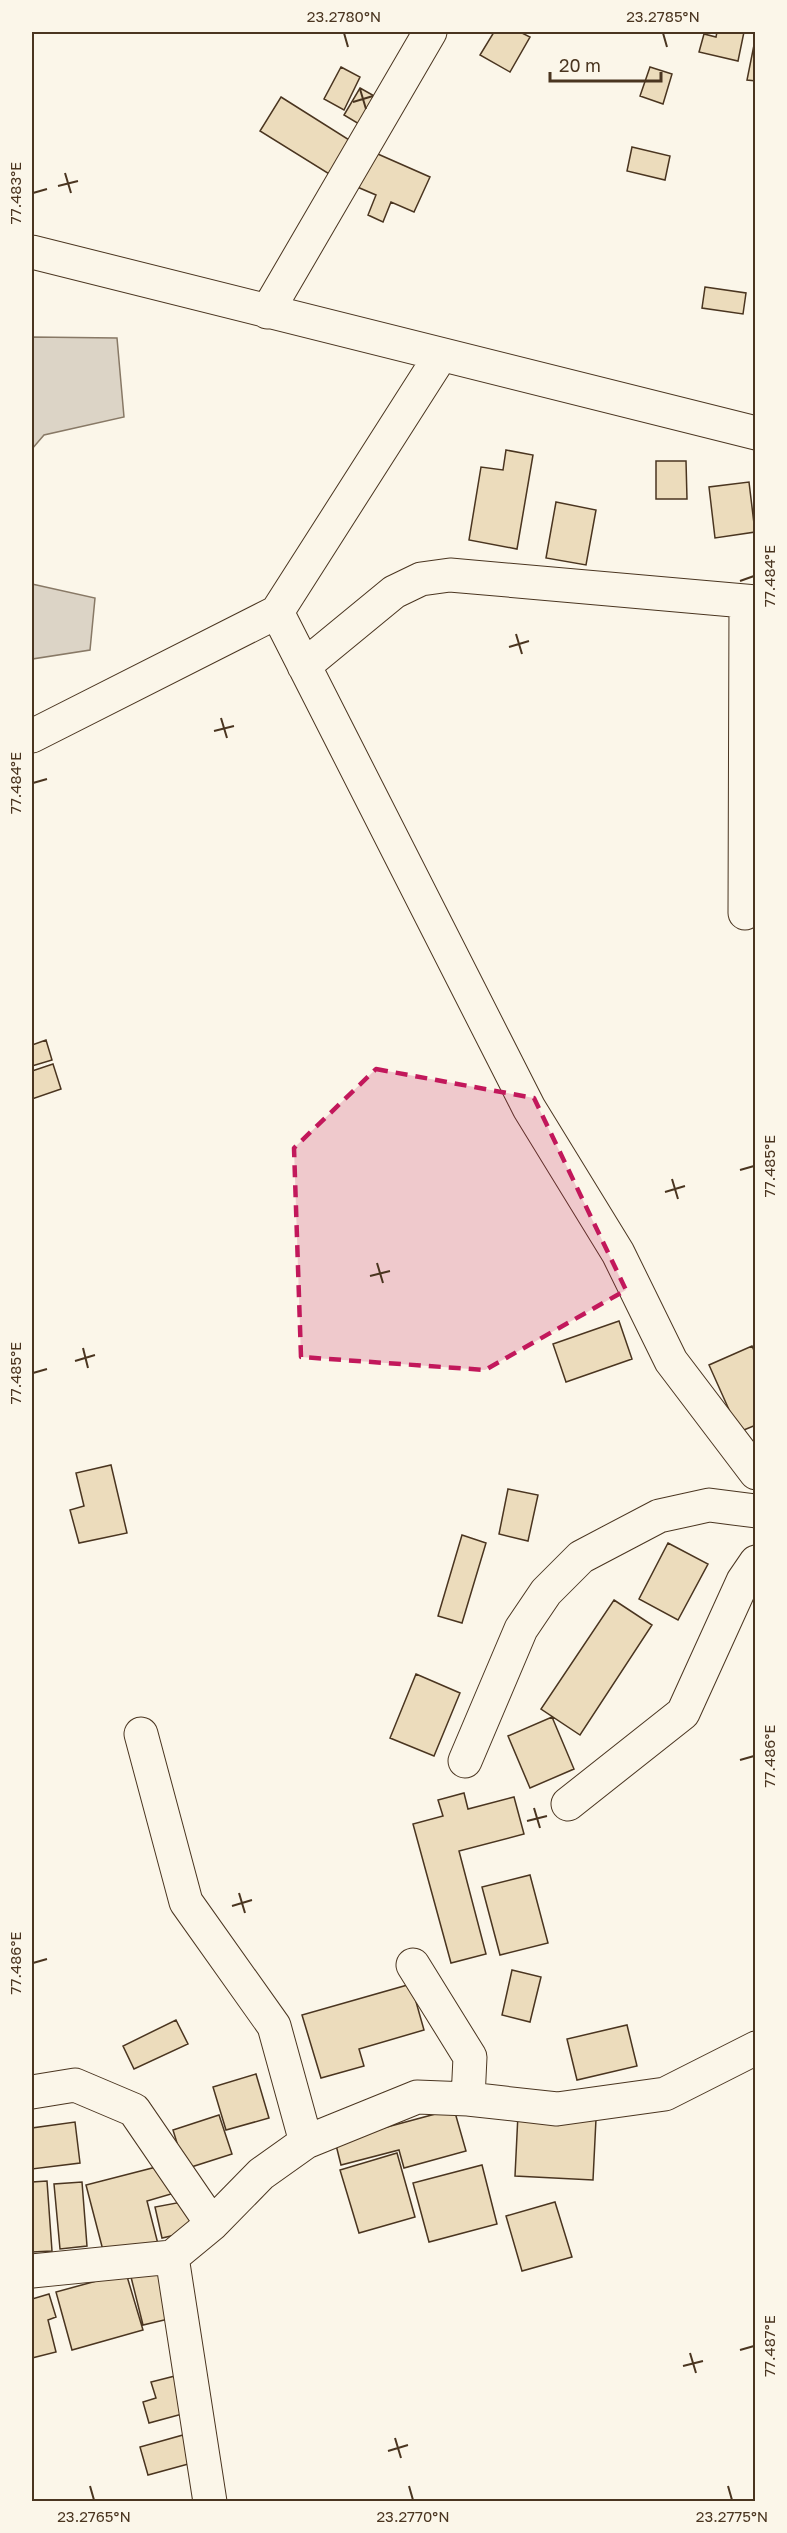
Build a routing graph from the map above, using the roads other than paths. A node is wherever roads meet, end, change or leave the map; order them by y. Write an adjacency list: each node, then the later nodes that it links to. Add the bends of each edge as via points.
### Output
1 (430, 32): 3 (street)
2 (32, 252): 3 (street)
3 (267, 312): 4 (street)
4 (441, 356): 5 (street); 7 (street)
5 (756, 433)
6 (751, 602): 8 (street, via 450,575 421,579 394,592); 10 (street)
7 (277, 612): 8 (street); 9 (street)
8 (304, 666): 11 (street, via 529,1108 618,1253 670,1361)
9 (32, 736)
10 (745, 913)
11 (756, 1473)
12 (756, 1511): 15 (street, via 709,1505 659,1516 581,1557 546,1592 521,1629)
13 (756, 1562): 16 (street, via 742,1581 683,1713)
14 (141, 1734): 21 (street, via 186,1902 274,2026)
15 (465, 1761)
16 (568, 1804)
17 (413, 1965): 20 (street, via 470,2057)
18 (756, 2048): 20 (street, via 665,2094 557,2109)
19 (32, 2092): 22 (street, via 75,2085 134,2110)
20 (468, 2099): 21 (street, via 417,2097)
21 (306, 2142): 22 (street, via 261,2174)
22 (212, 2224): 23 (street)
23 (172, 2257): 24 (street); 25 (street)
24 (32, 2271)
25 (210, 2502)

